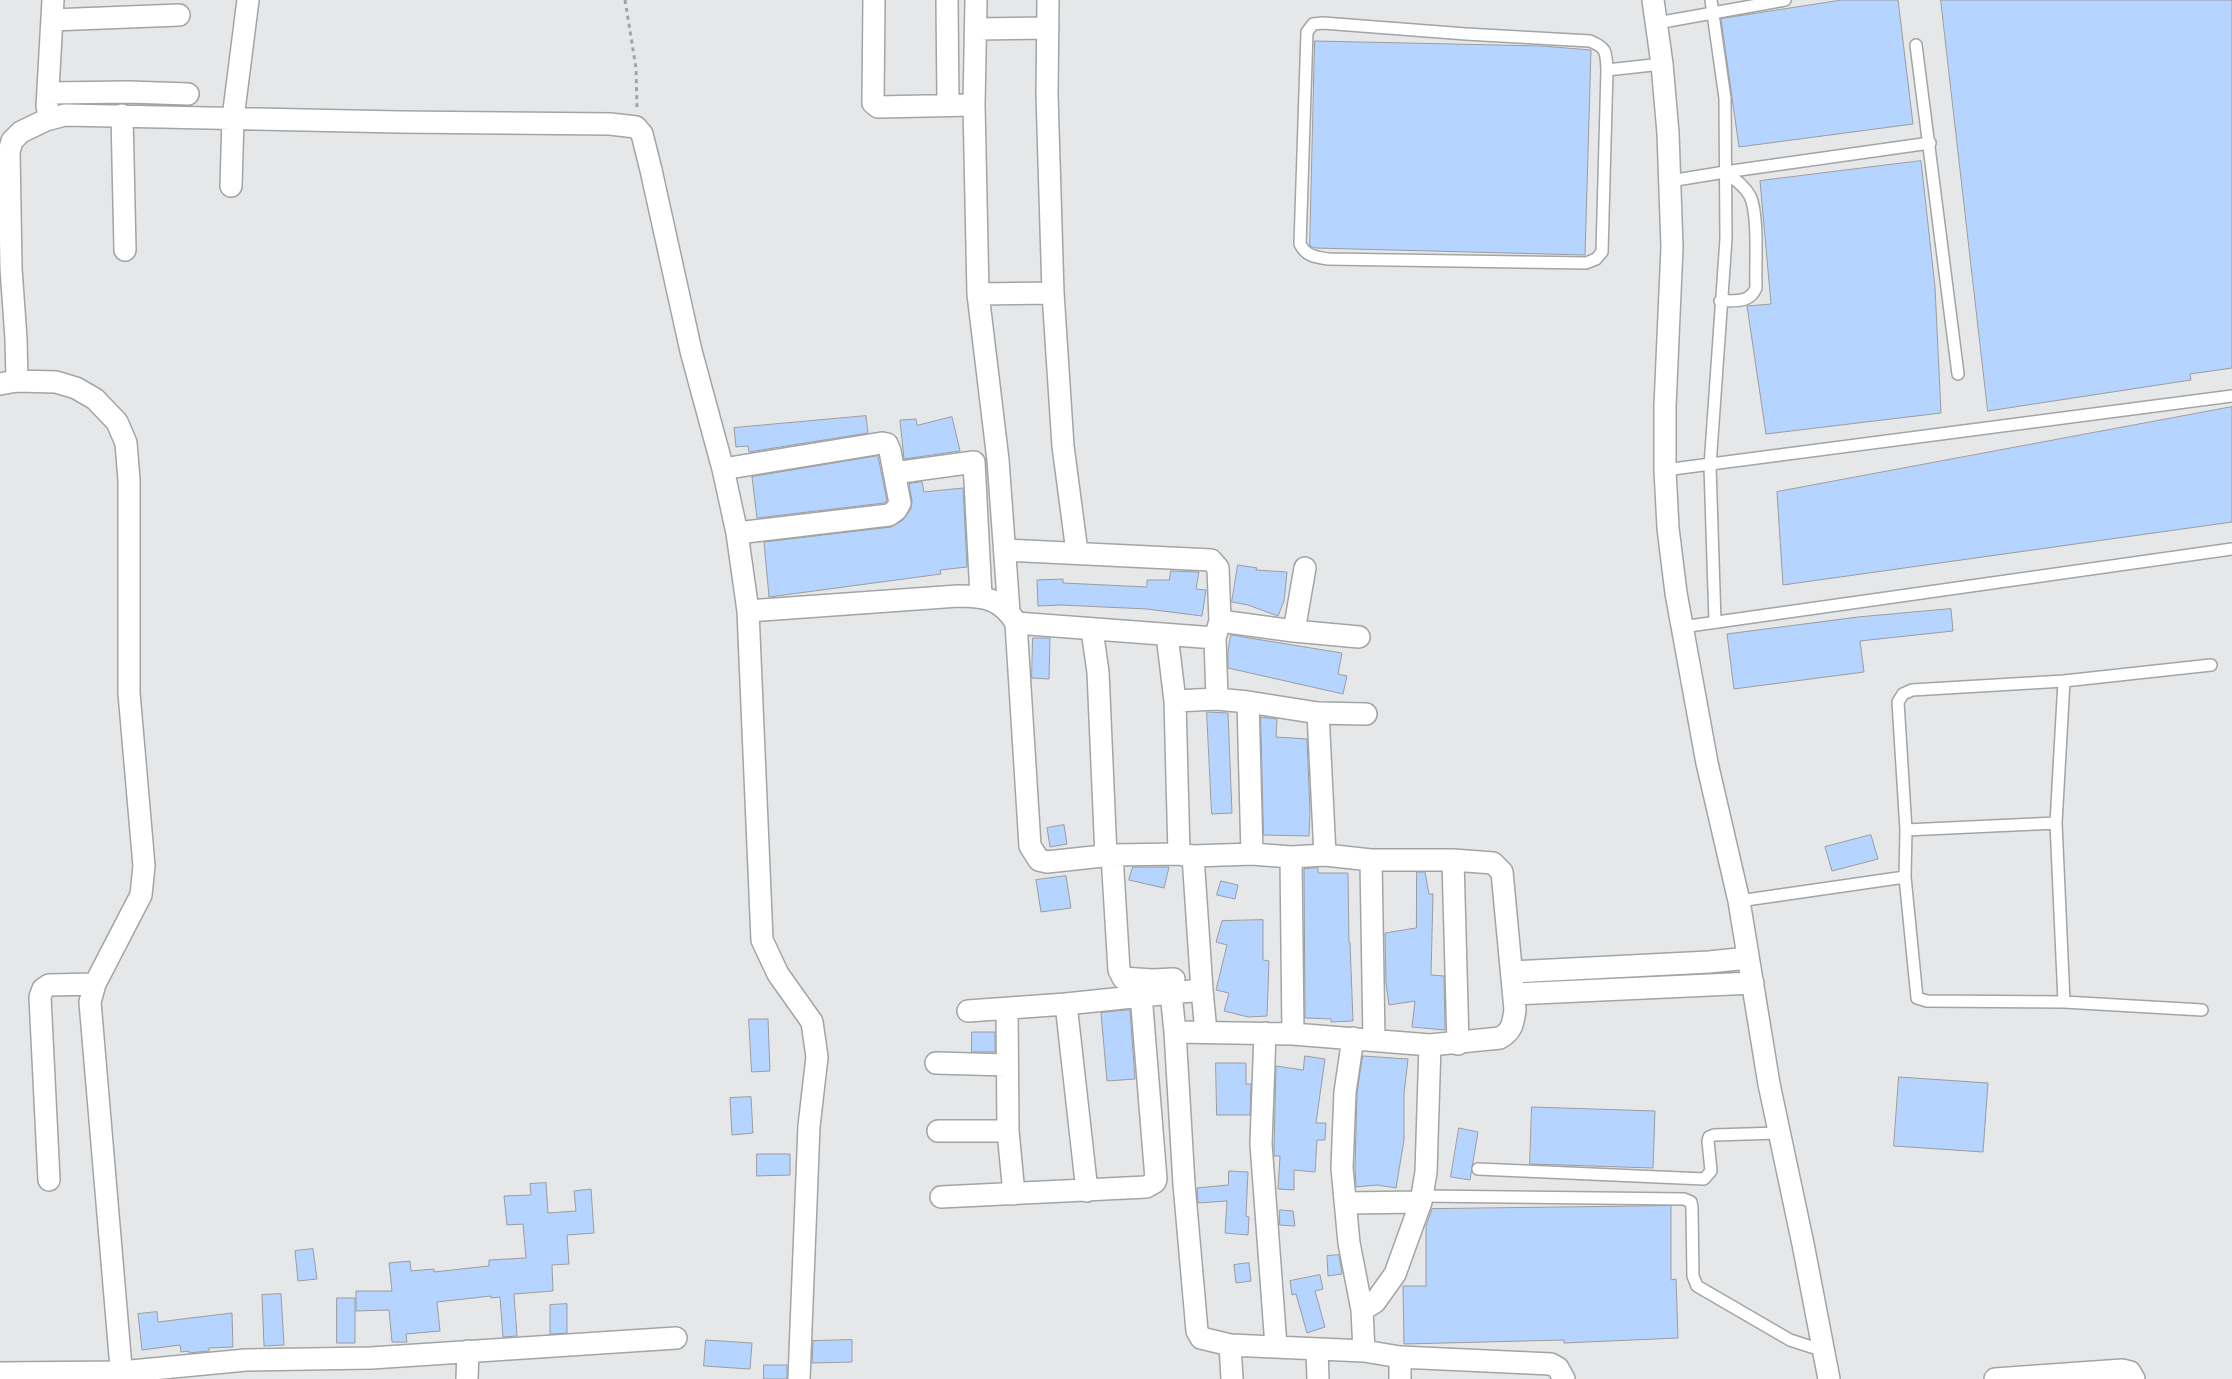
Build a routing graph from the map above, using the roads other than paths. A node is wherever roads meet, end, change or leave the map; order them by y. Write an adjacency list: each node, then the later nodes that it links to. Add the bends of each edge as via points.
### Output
1 (248, 0): 22 (street)
2 (874, 0): 19 (street, via 873,104 878,107)
3 (947, 0): 19 (street)
4 (976, 0): 13 (street)
5 (1048, 0): 12 (street)
6 (1654, 0): 11 (street)
7 (1785, 0): 8 (lane)
8 (1712, 6): 11 (lane); 25 (lane, via 1724,98)
9 (53, 10): 10 (street); 17 (street)
10 (179, 15)
11 (1657, 23): 15 (street)
12 (1048, 28): 13 (street); 29 (street)
13 (976, 29): 20 (street)
14 (1916, 46): 24 (lane)
15 (1662, 64): 16 (lane); 26 (street)
16 (1607, 70): 16 (lane, via 1602,252 1596,259 1586,263 1328,259 1304,252 1300,244 1308,32 1313,24 1590,40 1606,53)
17 (48, 93): 18 (street); 23 (street)
18 (188, 94)
19 (948, 105): 20 (street)
20 (974, 105): 30 (street)
21 (122, 115): 22 (street); 23 (street, via 65,115); 28 (street)
22 (233, 118): 27 (street); 36 (street, via 636,127 642,134 691,350)
23 (46, 120): 33 (street, via 21,132 12,141 9,152 16,339)
24 (1930, 144): 25 (lane); 32 (lane)
25 (1725, 172): 26 (lane); 31 (lane, via 1726,239); 31 (lane, via 1742,184 1752,203 1756,288 1748,300)
26 (1670, 181): 37 (street, via 1672,247)
27 (231, 186)
28 (125, 250)
29 (1053, 293): 30 (street); 42 (street, via 1063,446)
30 (978, 294): 41 (street)
31 (1720, 301): 35 (lane)
32 (1958, 374)
33 (8, 382): 77 (street, via 56,382 76,388 95,399 117,422 126,444 129,480 129,693 144,866 141,895)
34 (2232, 396): 35 (lane)
35 (1710, 466): 37 (lane); 47 (lane)
36 (723, 469): 38 (street, via 882,442 890,451); 39 (street)
37 (1665, 470): 48 (street, via 1668,528)
38 (894, 472): 39 (street, via 900,503 888,515); 44 (street, via 974,462)
39 (737, 532): 45 (street)
40 (2232, 549): 47 (lane)
41 (1005, 550): 42 (street); 46 (street)
42 (1077, 552): 49 (street, via 1211,560 1218,568)
43 (1305, 568): 51 (street)
44 (981, 596): 45 (street); 46 (street, via 994,601)
45 (748, 611): 120 (street, via 762,940 778,974 812,1022 817,1057 809,1126)
46 (1013, 617): 50 (street); 64 (street, via 1030,846 1038,860 1048,862)
47 (1715, 622): 48 (lane)
48 (1682, 627): 71 (street, via 1707,763)
49 (1218, 629): 51 (street); 52 (street); 56 (street)
50 (1092, 630): 52 (street); 64 (street, via 1098,672)
51 (1294, 631): 53 (street)
52 (1168, 635): 57 (street)
53 (1359, 637)
54 (2211, 665): 55 (lane)
55 (2064, 681): 61 (lane); 62 (lane, via 1912,690 1903,694 1898,702)
56 (1216, 699): 57 (street); 58 (street)
57 (1175, 702): 65 (street)
58 (1248, 702): 59 (street); 63 (street)
59 (1318, 713): 60 (street); 66 (street)
60 (1366, 714)
61 (2056, 823): 62 (lane); 82 (lane)
62 (1906, 830): 70 (lane)
63 (1252, 854): 65 (street); 67 (street)
64 (1109, 855): 65 (street); 78 (street, via 1119,970 1123,978 1152,980)
65 (1186, 855): 75 (street)
66 (1325, 855): 67 (street); 68 (street)
67 (1291, 857): 90 (street)
68 (1371, 860): 69 (street); 92 (street)
69 (1453, 860): 74 (street, via 1493,863 1502,872); 93 (street)
70 (1905, 877): 71 (lane); 82 (lane, via 1917,998 1927,1001)
71 (1739, 901): 72 (street)
72 (1748, 958): 73 (street); 76 (street)
73 (1627, 966): 74 (street); 79 (street)
74 (1512, 972): 80 (street)
75 (1202, 983): 78 (street); 88 (street)
76 (1754, 983): 79 (street); 99 (street)
77 (95, 984): 101 (street, via 48,985 40,997); 118 (street, via 90,1002)
78 (1171, 986): 81 (street); 87 (street)
79 (1628, 990): 80 (street)
80 (1514, 994): 93 (street, via 1513,1027 1508,1034)
81 (1141, 995): 83 (street); 102 (street, via 1156,1179 1152,1185 1146,1186)
82 (2064, 1002): 85 (lane)
83 (1066, 1004): 84 (street); 102 (street)
84 (1007, 1010): 86 (street); 96 (street)
85 (2202, 1010)
86 (968, 1012)
87 (1175, 1032): 88 (street); 109 (street, via 1197,1331 1200,1338)
88 (1206, 1032): 89 (street)
89 (1265, 1033): 90 (street); 110 (street, via 1261,1144)
90 (1293, 1034): 91 (street)
91 (1353, 1038): 92 (street); 106 (street, via 1341,1144)
92 (1374, 1040): 94 (street)
93 (1458, 1044): 94 (street)
94 (1430, 1045): 105 (street, via 1426,1172)
95 (936, 1063): 96 (street)
96 (1006, 1065): 98 (street)
97 (938, 1131): 98 (street)
98 (1008, 1131): 103 (street)
99 (1778, 1133): 100 (lane, via 1709,1137 1711,1171 1704,1179); 114 (street)
100 (1478, 1169)
101 (49, 1180)
102 (1087, 1190): 103 (street)
103 (1014, 1194): 104 (street)
104 (940, 1197)
105 (1421, 1199): 106 (street); 107 (street, via 1395,1274 1375,1302); 114 (lane, via 1684,1199 1691,1202 1692,1208 1693,1276 1697,1286 1790,1340)
106 (1347, 1203): 107 (street, via 1350,1243)
107 (1362, 1310): 113 (street)
108 (676, 1338): 112 (street)
109 (1230, 1345): 110 (street); 121 (street)
110 (1276, 1346): 111 (street)
111 (1317, 1349): 113 (street); 122 (street)
112 (468, 1351): 118 (street, via 371,1358 246,1360); 119 (street)
113 (1364, 1351): 115 (street)
114 (1824, 1351): 125 (street)
115 (1400, 1357): 116 (street); 123 (street)
116 (1482, 1370): 124 (street, via 1551,1364 1558,1368)
117 (0, 1373): 118 (street)
118 (122, 1375)
119 (467, 1379)
120 (799, 1379)
121 (1232, 1379)
122 (1318, 1379)
123 (1400, 1379)
124 (1564, 1379)
125 (1829, 1379)
126 (1995, 1379): 127 (street, via 2122,1370 2130,1372)
127 (2134, 1379)

